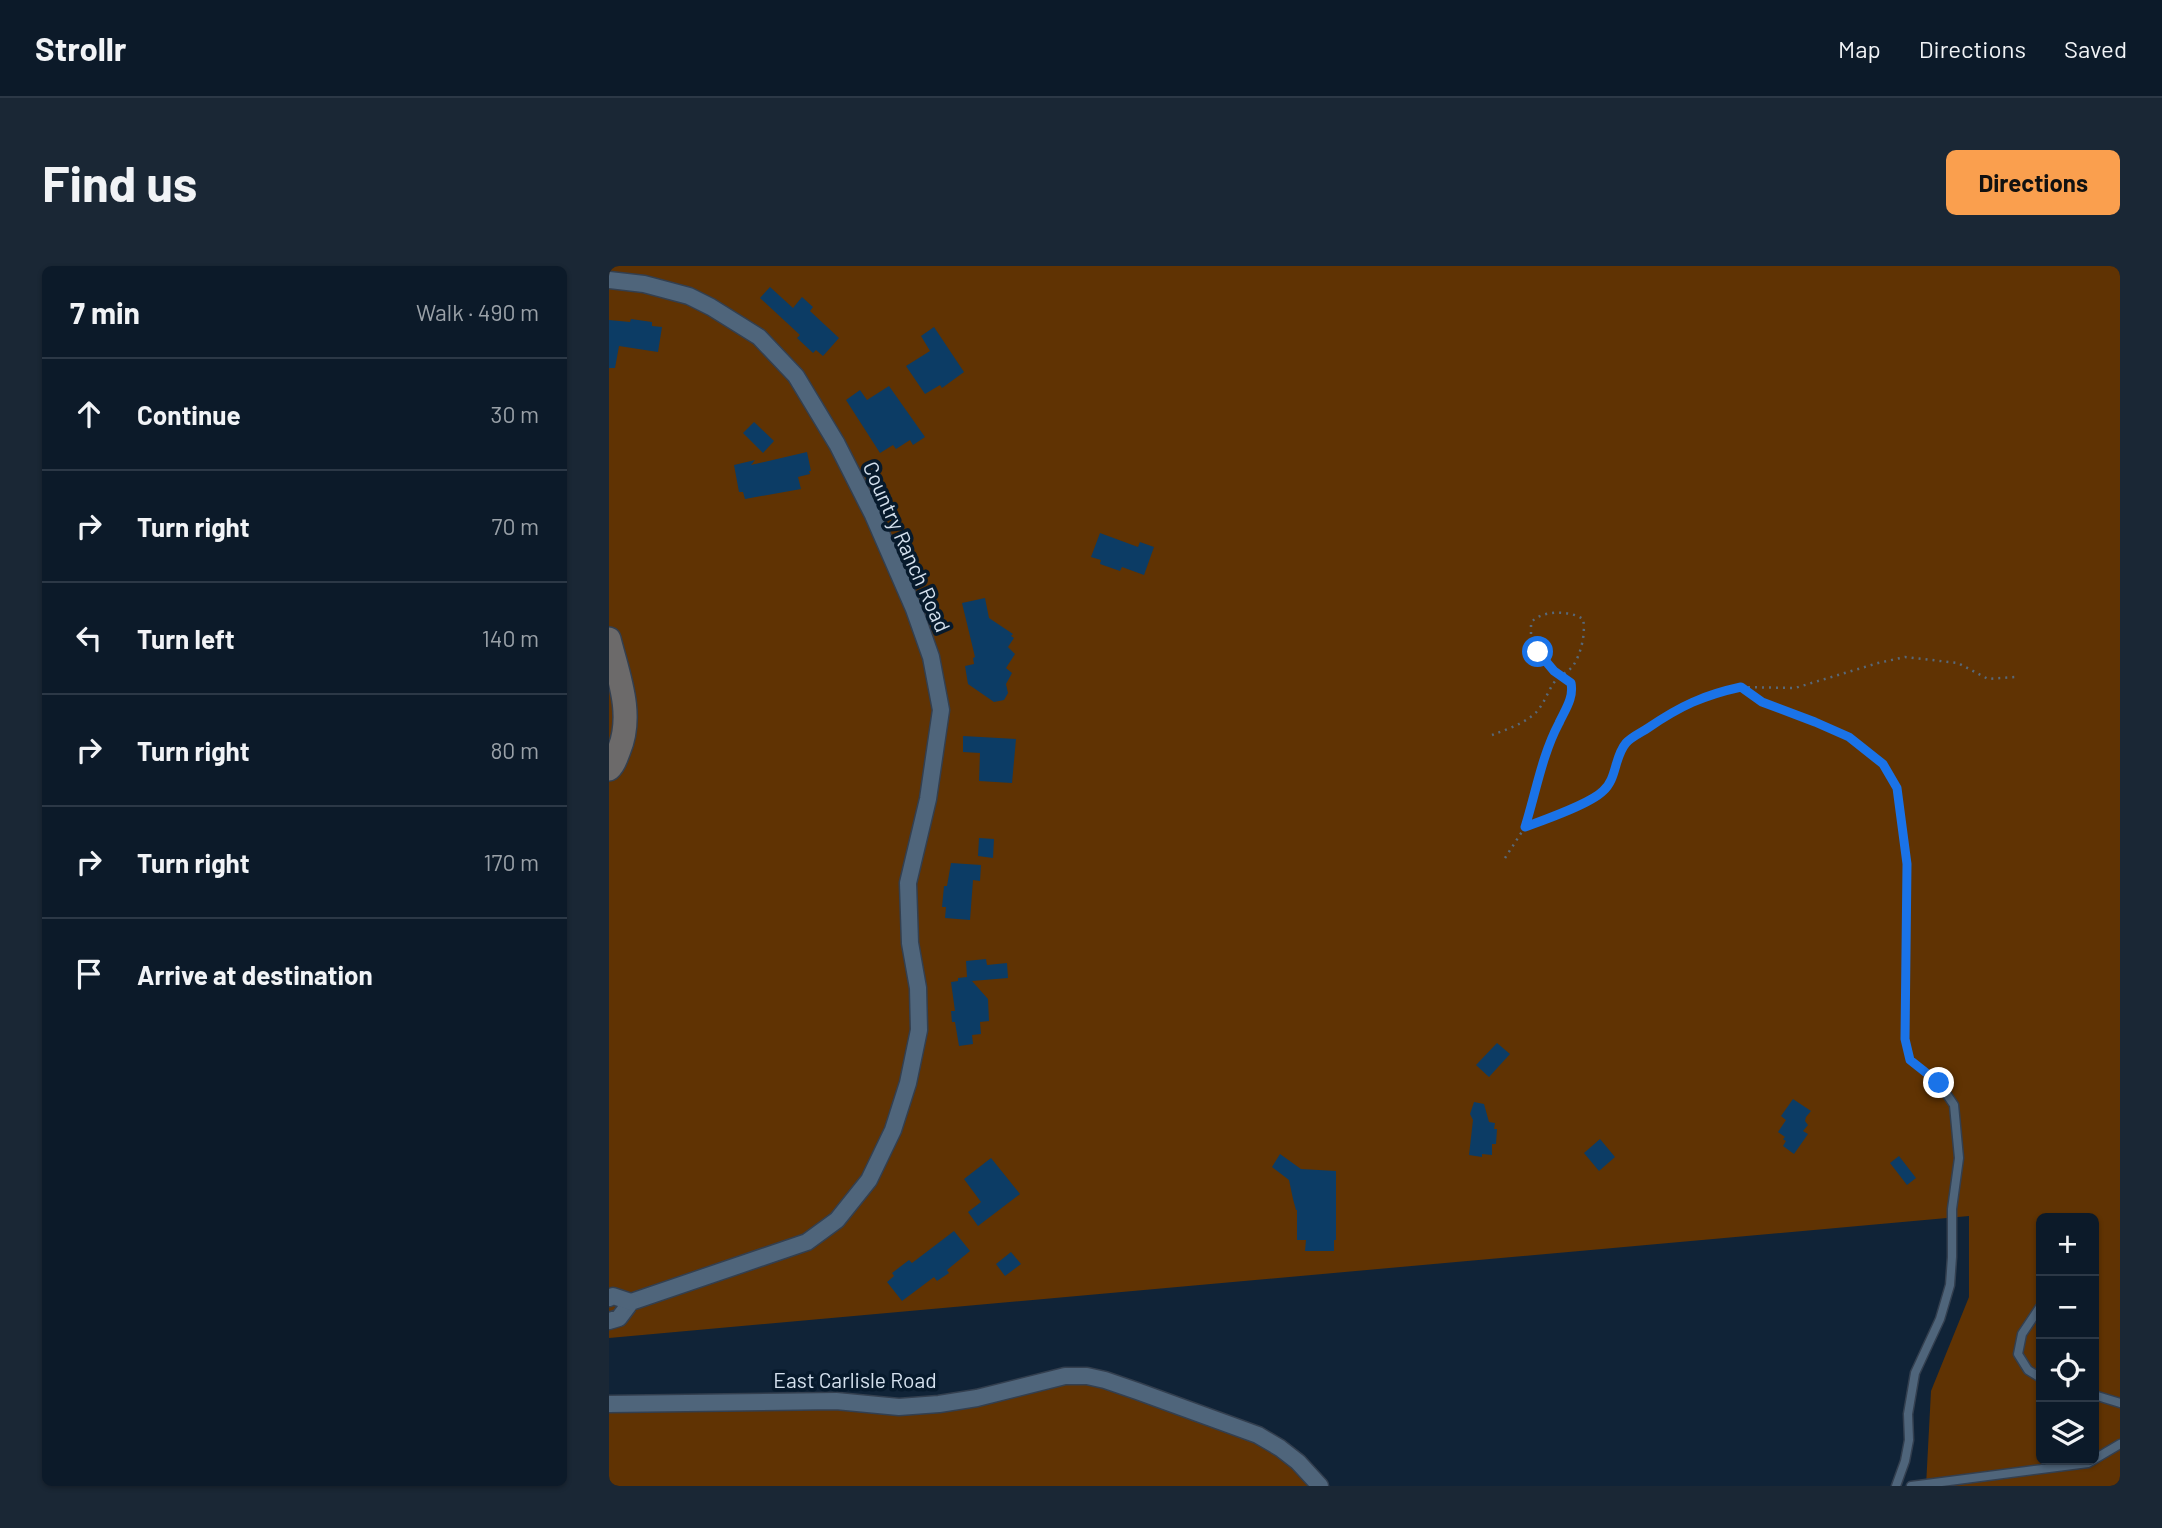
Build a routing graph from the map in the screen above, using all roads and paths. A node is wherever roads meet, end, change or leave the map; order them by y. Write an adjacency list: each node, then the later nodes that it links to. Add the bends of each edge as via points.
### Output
1 (609, 279): 12 (street, Country Ranch Road, via 689,296 711,307 759,337 796,376 873,515 914,609 931,657 941,710 908,883 919,1030 893,1130 869,1180 837,1220 807,1242)
2 (609, 639): 7 (main road, via 626,721 623,741)
3 (1563, 676): 3 (path, via 1580,651 1583,619 1572,614 1538,616 1531,624 1531,637 1538,652); 6 (path, via 1533,716); 8 (path, via 1573,691 1550,741)
4 (2015, 677): 5 (path, via 1988,679 1958,663 1905,657 1795,688)
5 (1741, 687): 8 (path, via 1678,708 1626,743 1602,793); 10 (path, via 1762,702 1849,737 1883,764 1897,788 1907,864 1905,1039 1910,1060)
6 (1492, 735)
7 (609, 769)
8 (1525, 827): 9 (path)
9 (1505, 858)
10 (1939, 1083): 21 (lane, via 1954,1105 1959,1158 1950,1285 1915,1373 1909,1440)
11 (609, 1298): 12 (street, Country Ranch Road)
12 (631, 1302): 14 (street, Country Ranch Road, via 619,1318)
13 (2036, 1313): 15 (lane, via 2022,1334 2018,1354)
14 (609, 1321)
15 (2036, 1375)
16 (2099, 1397): 17 (lane)
17 (2120, 1403)
18 (609, 1404): 20 (street, East Carlisle Road, via 836,1401 899,1407 977,1398 1065,1376 1087,1376 1258,1435 1298,1462)
19 (2120, 1444): 22 (lane, via 2088,1463)
20 (1320, 1486)
21 (1896, 1486)
22 (1911, 1486)

